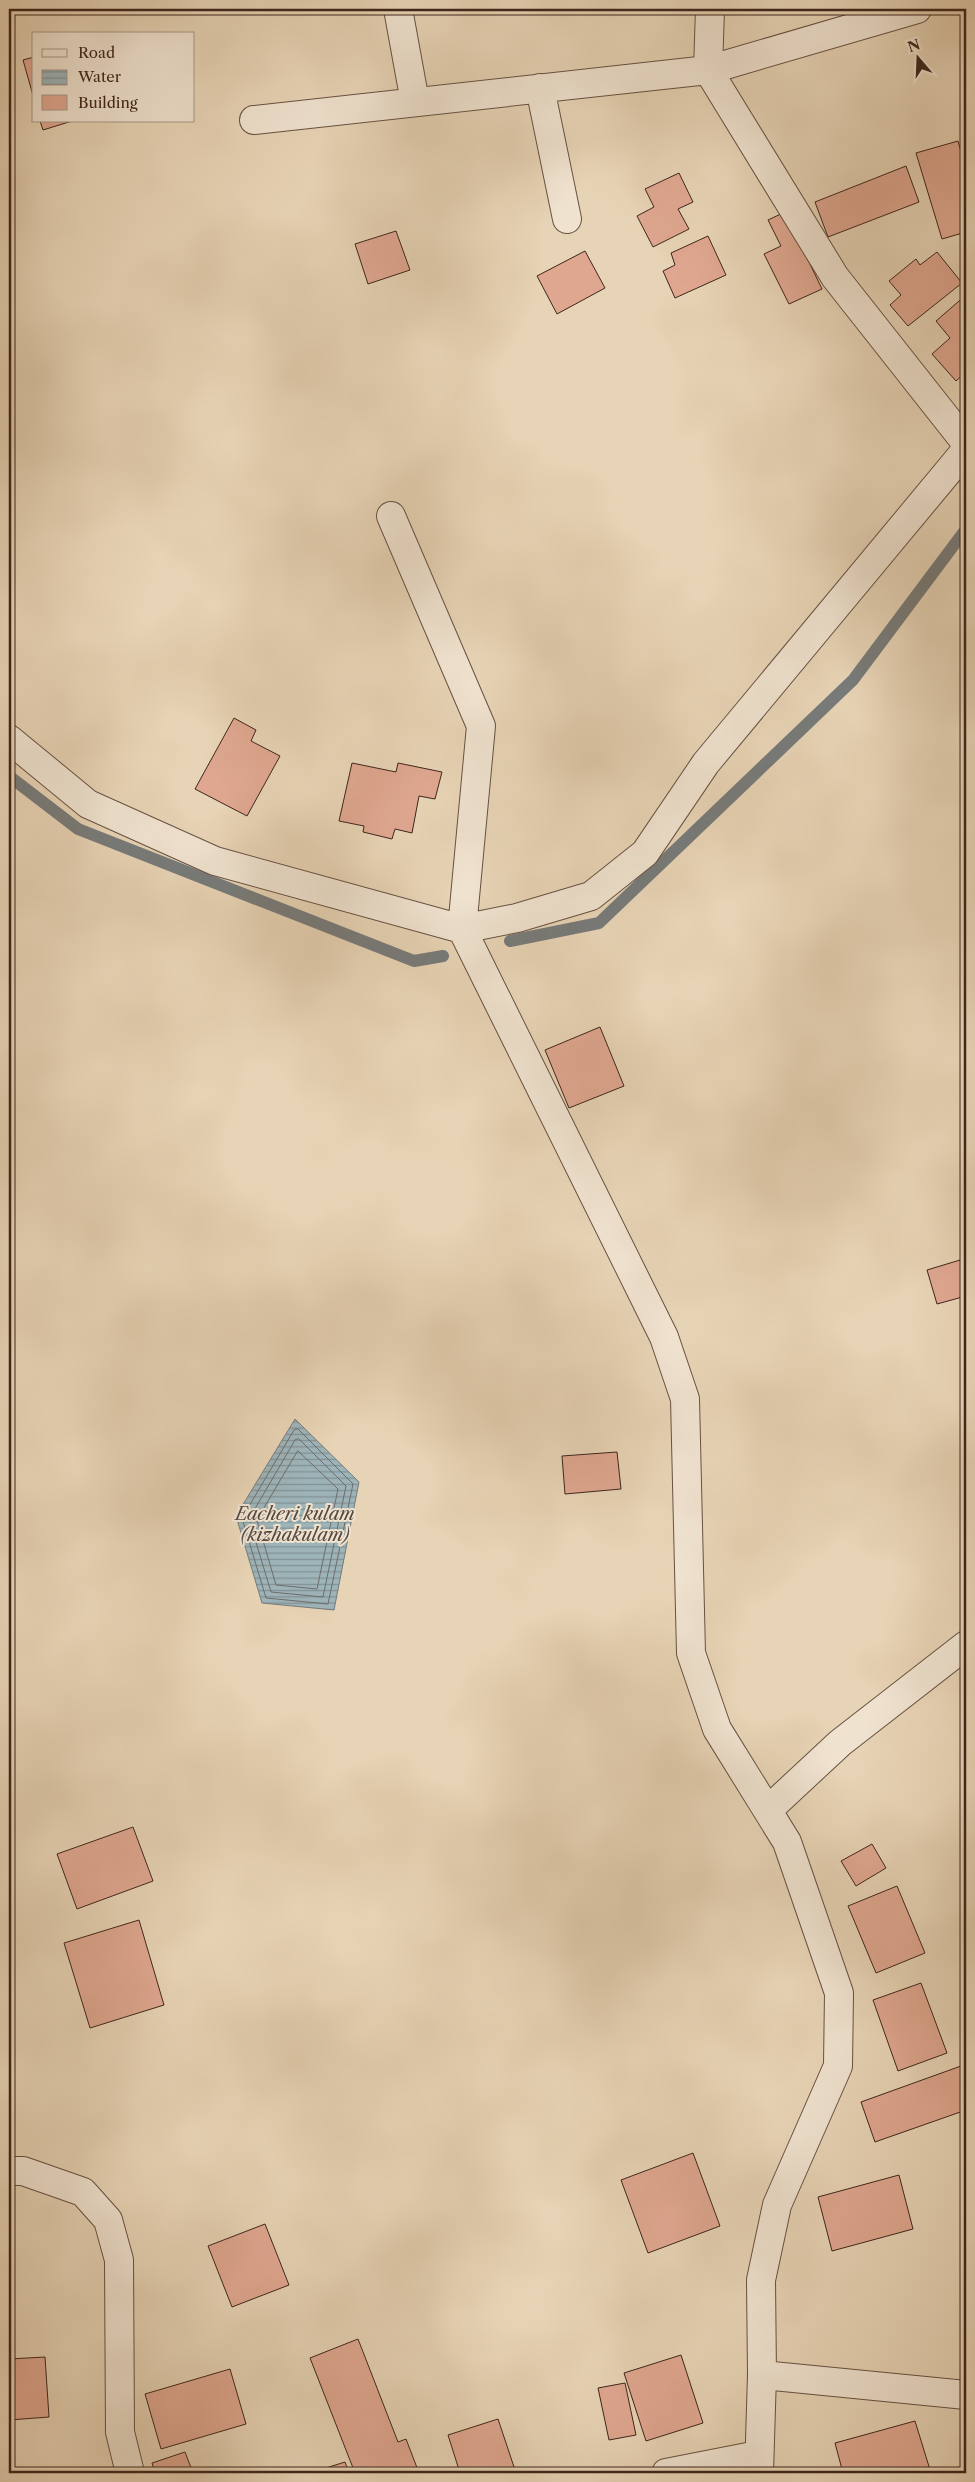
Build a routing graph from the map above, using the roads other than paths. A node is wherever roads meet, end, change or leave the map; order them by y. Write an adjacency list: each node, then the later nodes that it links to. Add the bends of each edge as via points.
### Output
1 (398, 9): 6 (street)
2 (710, 9): 4 (street)
3 (917, 9): 4 (street)
4 (708, 70): 5 (street); 9 (street, via 835,277)
5 (540, 88): 6 (street); 8 (street)
6 (415, 102): 7 (street)
7 (254, 120)
8 (567, 218)
9 (966, 443)
10 (966, 450): 13 (street, via 706,763 645,853 591,896 517,918)
11 (391, 516): 13 (street, via 482,726)
12 (9, 738): 13 (street, via 88,804 214,861)
13 (462, 929): 15 (street, via 664,1337 685,1398 691,1653 717,1729)
14 (966, 1645): 15 (street, via 840,1743)
15 (768, 1810): 17 (street, via 787,1842 839,1993 838,2066 777,2206 761,2280)
16 (9, 2171): 20 (street, via 23,2171 83,2192 108,2220 119,2260 120,2432)
17 (762, 2375): 18 (street); 19 (street)
18 (966, 2396)
19 (759, 2464): 21 (street)
20 (130, 2473)
21 (666, 2473)

